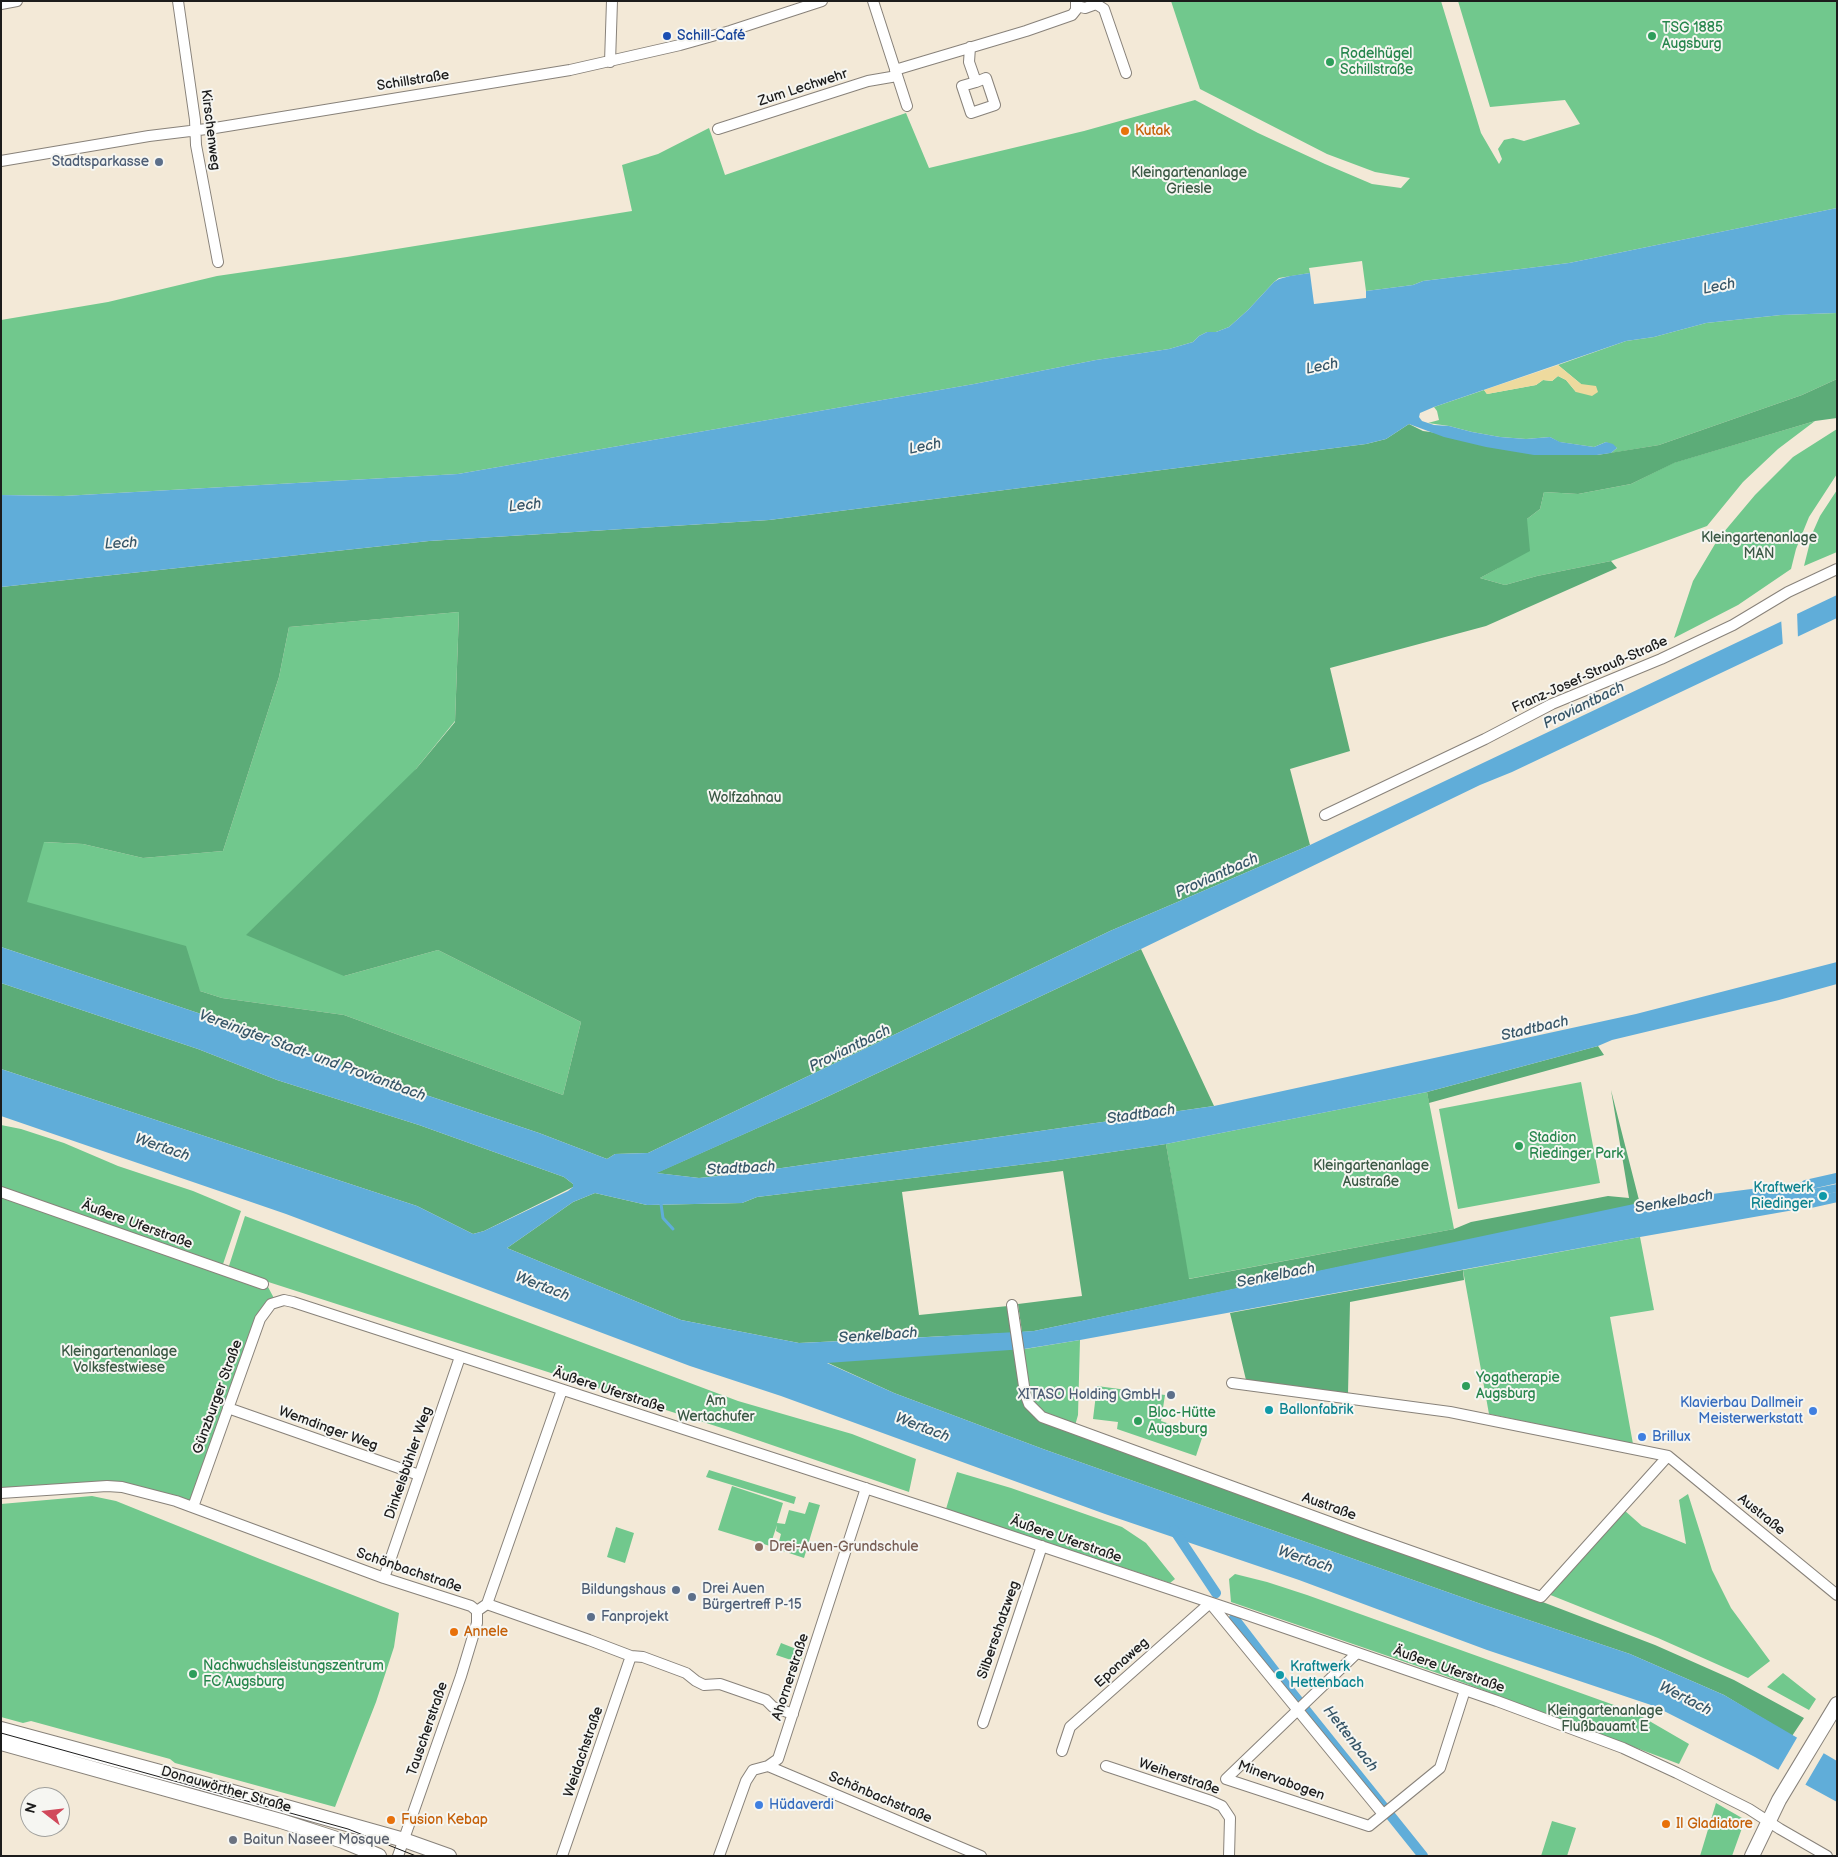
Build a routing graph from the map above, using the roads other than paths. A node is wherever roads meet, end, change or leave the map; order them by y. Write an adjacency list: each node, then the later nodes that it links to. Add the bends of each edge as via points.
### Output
1 (17, 1): 6 (street)
2 (178, 1): 15 (street, Kirschenweg)
3 (612, 1): 9 (street)
4 (822, 1): 9 (street, Schillstraße, via 730,31)
5 (873, 1): 10 (street)
6 (1, 4)
7 (1076, 4): 8 (street, Zum Lechwehr, via 1072,15); 11 (street, via 1084,8 1096,4 1104,9)
8 (970, 47): 10 (street, Zum Lechwehr); 12 (street, via 969,62)
9 (610, 62): 15 (street, Schillstraße)
10 (896, 73): 13 (street); 14 (street, Zum Lechwehr)
11 (1126, 73)
12 (975, 80)
13 (907, 106)
14 (718, 129)
15 (196, 131): 16 (street, Schillstraße); 17 (street, Kirschenweg)
16 (1, 161)
17 (218, 262)
18 (1837, 568): 19 (street, Franz-Josef-Strauß-Straße, via 1661,659 1552,704)
19 (1324, 815)
20 (1, 1192): 21 (street, Äußere Uferstraße)
21 (263, 1284)
22 (276, 1302): 24 (street, Äußere Uferstraße, via 294,1302); 27 (street, Günzburger Straße, via 260,1319)
23 (1012, 1305): 28 (street, Austraße, via 1025,1393 1029,1404 1042,1416 1541,1596)
24 (460, 1357): 26 (street, Äußere Uferstraße); 29 (street, Dinkelsbühler Weg)
25 (1232, 1383): 28 (street, Austraße, via 1450,1412)
26 (562, 1390): 30 (street, Äußere Uferstraße); 37 (street)
27 (228, 1408): 29 (street, Wemdinger Weg); 32 (street, Günzburger Straße)
28 (1668, 1456): 35 (street, Austraße)
29 (419, 1475): 34 (street, Dinkelsbühler Weg)
30 (866, 1488): 33 (street, Äußere Uferstraße); 44 (street, Ahornerstraße)
31 (1, 1493): 32 (street, Schönbachstraße, via 122,1487)
32 (193, 1507): 34 (street, Schönbachstraße)
33 (1042, 1546): 36 (street, Äußere Uferstraße); 45 (street, Silberschatzweg)
34 (384, 1578): 38 (street, Schönbachstraße, via 471,1606)
35 (1837, 1595)
36 (1210, 1603): 39 (street, Äußere Uferstraße); 43 (street); 48 (street, Eponaweg, via 1070,1727)
37 (486, 1604): 38 (street); 40 (street)
38 (477, 1611): 53 (street, Tauscherstraße, via 468,1654)
39 (1357, 1653): 41 (street, Äußere Uferstraße); 43 (street)
40 (631, 1656): 44 (street, via 643,1656 686,1673 704,1685 720,1684 766,1700 774,1707); 57 (street, Weidachstraße)
41 (1465, 1690): 51 (street, via 1440,1768); 52 (street, Äußere Uferstraße, via 1623,1748)
42 (1837, 1704): 52 (main road)
43 (1297, 1710): 51 (street); 51 (street, Minervabogen, via 1226,1779 1368,1826)
44 (793, 1714): 49 (street, Ahornerstraße, via 778,1759)
45 (982, 1723)
46 (1, 1729): 53 (main road, Donauwörther Straße)
47 (1, 1743): 54 (main road, Donauwörther Straße, via 281,1820)
48 (1062, 1751)
49 (768, 1766): 58 (street, Ahornerstraße, via 753,1770 746,1781); 59 (street, Schönbachstraße)
50 (1106, 1766): 60 (street, Weiherstraße, via 1222,1806 1231,1826)
51 (1383, 1814)
52 (1768, 1821): 61 (main road); 62 (street, Äußere Uferstraße)
53 (404, 1840): 55 (street, Tauscherstraße); 56 (main road, Donauwörther Straße)
54 (379, 1856)
55 (398, 1856)
56 (449, 1856)
57 (562, 1856)
58 (718, 1856)
59 (981, 1856)
60 (1229, 1856)
61 (1752, 1856)
62 (1827, 1856)

